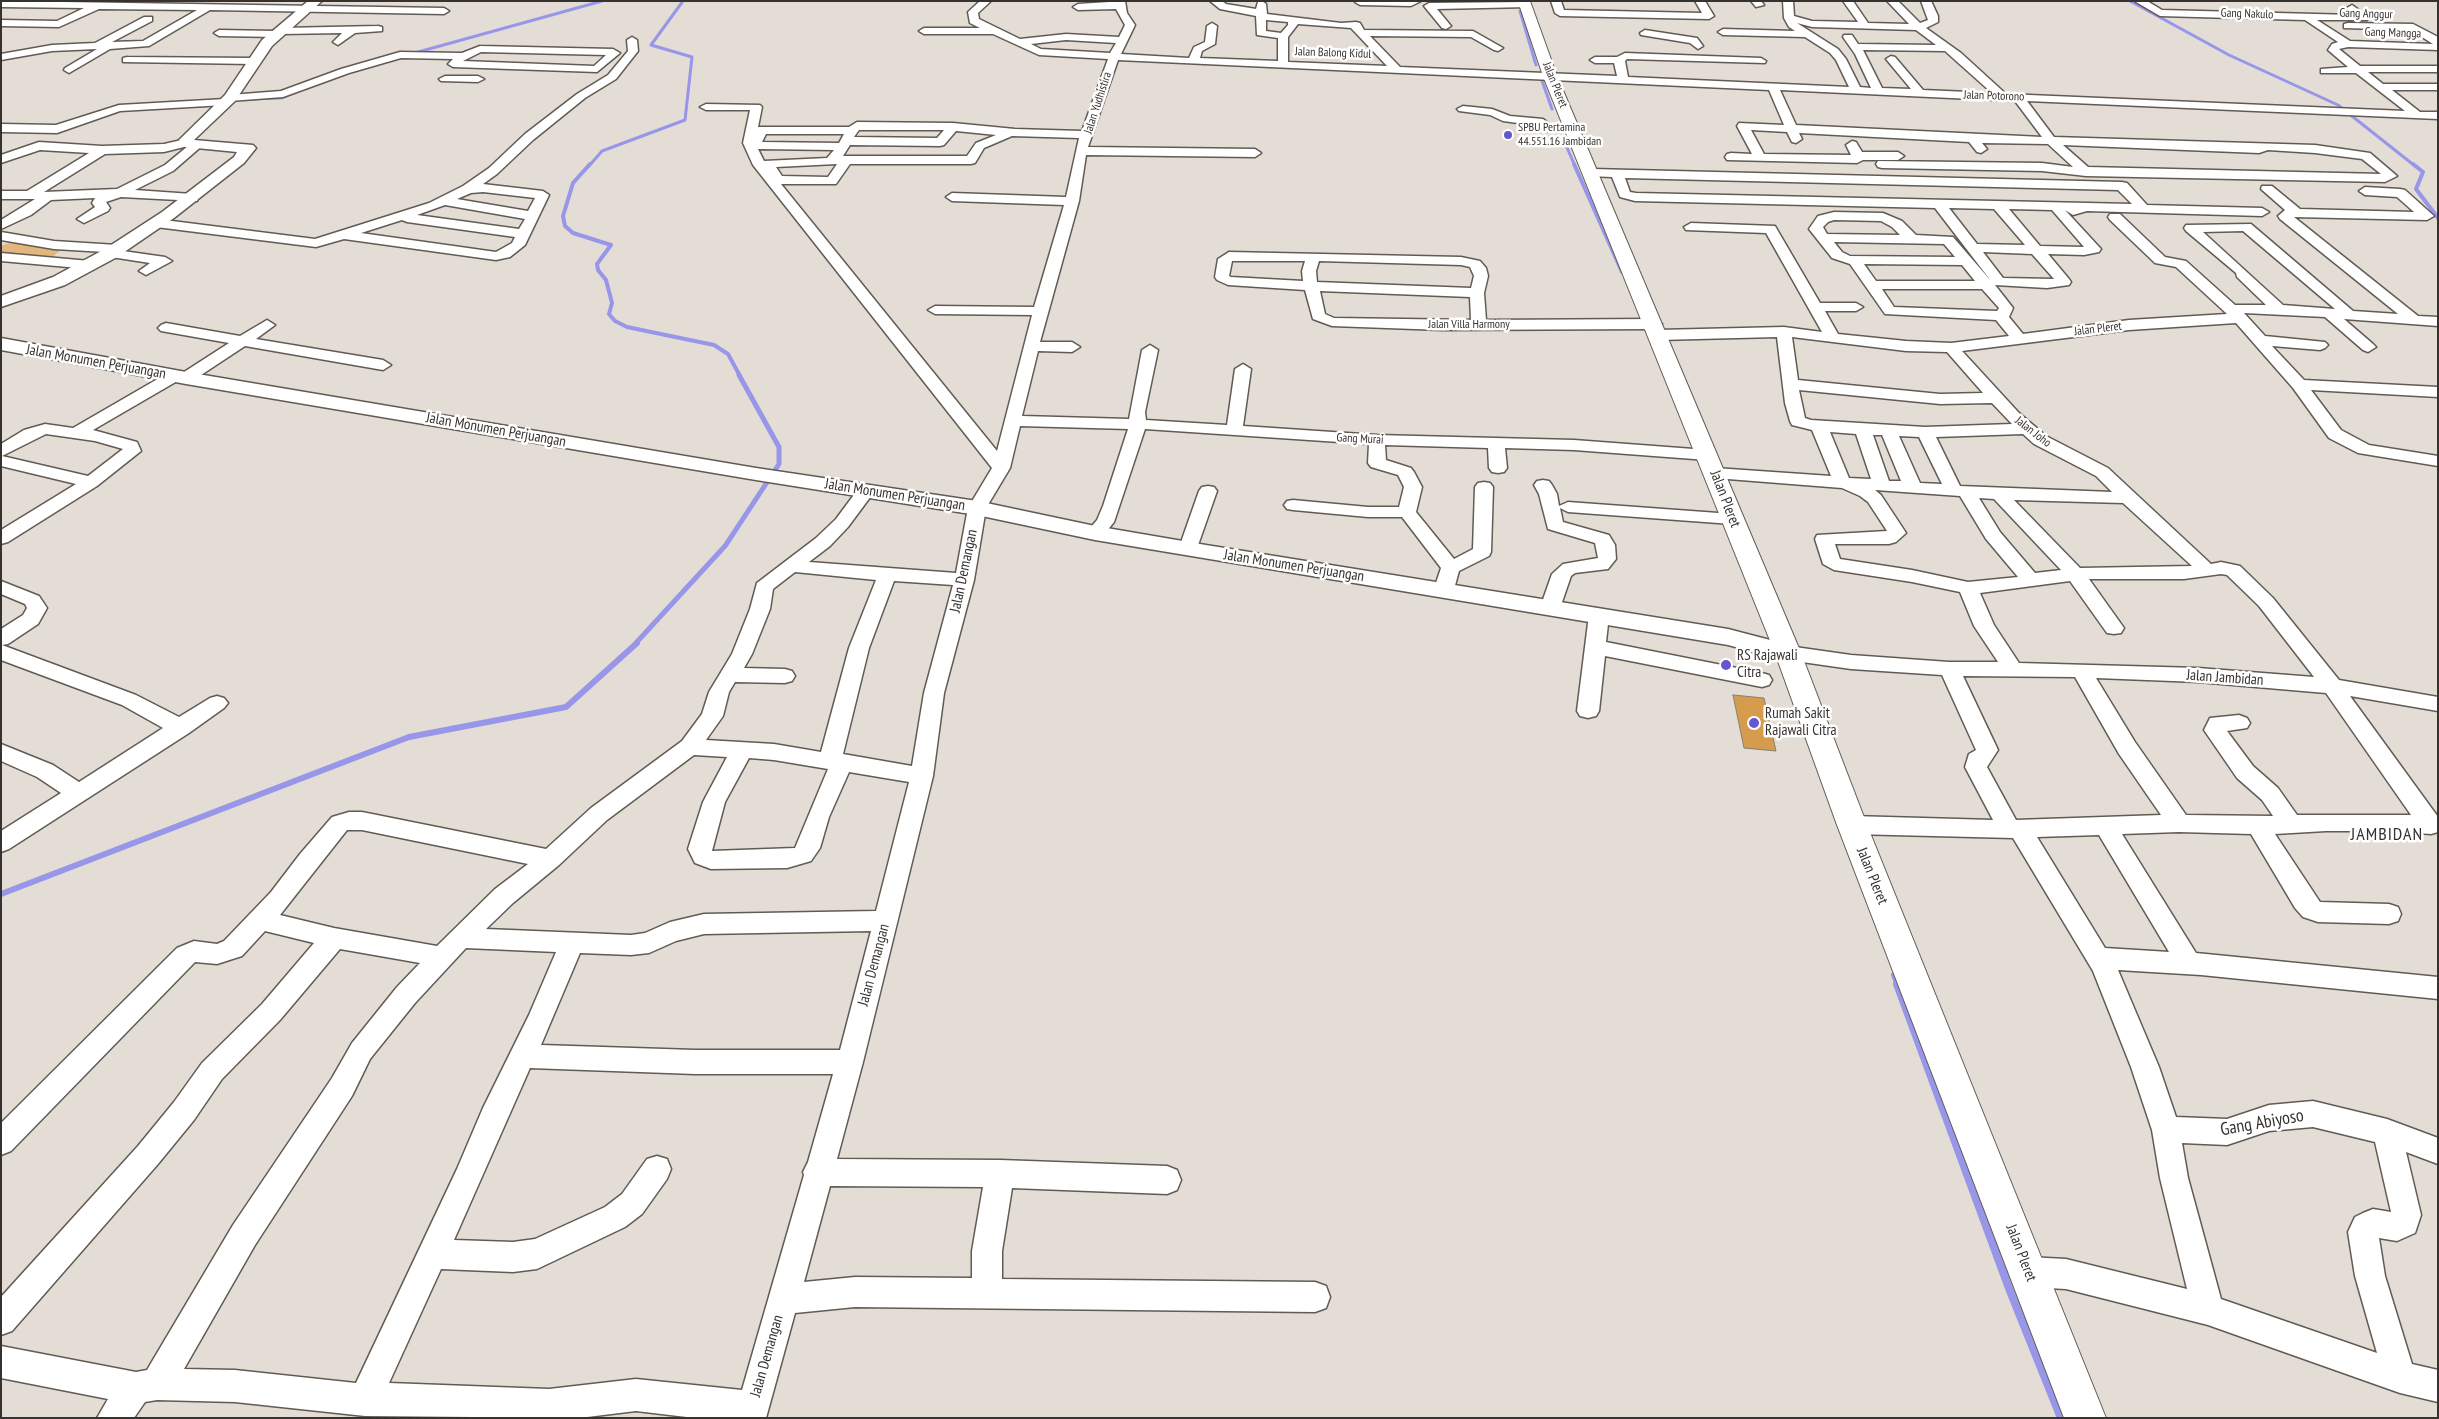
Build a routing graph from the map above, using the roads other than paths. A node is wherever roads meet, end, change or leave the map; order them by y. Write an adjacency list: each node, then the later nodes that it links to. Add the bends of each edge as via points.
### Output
1 (221, 1): 24 (street)
2 (986, 1): 61 (street, via 976,8 972,16 974,21)
3 (1215, 1): 34 (street, via 1223,7 1256,12)
4 (1261, 1): 34 (street)
5 (1416, 1): 31 (street)
6 (1556, 1): 33 (street, via 1560,13)
7 (1632, 1): 33 (street)
8 (1700, 1): 33 (street, via 1709,16)
9 (1848, 1): 48 (street)
10 (1892, 1): 53 (street)
11 (1926, 1): 53 (street, via 1933,22)
12 (2341, 1): 25 (street)
13 (31, 2): 15 (street); 17 (street)
14 (2140, 2): 22 (street); 29 (street, Gang Nakulo)
15 (103, 3): 18 (street); 46 (street, via 60,24)
16 (1525, 3): 57 (street, via 1429,6); 112 (main road, Jalan Pleret)
17 (2, 4)
18 (151, 4): 23 (street); 39 (street)
19 (1078, 4): 20 (street); 37 (street, via 1073,16)
20 (1121, 4): 72 (street, Jalan Yudhistira, via 1122,14 1130,21)
21 (312, 5): 24 (street); 26 (street); 42 (street)
22 (2254, 5): 25 (street); 36 (street, Gang Nakulo)
23 (174, 6): 24 (street); 30 (street)
24 (210, 7): 77 (street)
25 (2352, 8): 41 (street, via 2364,17)
26 (384, 9): 28 (street); 32 (street)
27 (1791, 9): 47 (street, via 1804,23); 65 (street, via 1793,24)
28 (444, 11)
29 (2160, 13): 36 (street); 51 (street, Gang Nakulo, via 2175,23)
30 (158, 14)
31 (1359, 14): 44 (street, via 1341,26); 57 (street); 110 (street)
32 (373, 15): 35 (street); 56 (street)
33 (1638, 15): 88 (street, via 1646,35 1693,40 1702,46 1659,45)
34 (1260, 16): 44 (street); 67 (street, via 1261,33)
35 (416, 17)
36 (2276, 17): 38 (street); 54 (street, Gang Nakulo)
37 (1081, 18)
38 (2308, 18): 41 (street); 49 (street)
39 (121, 19)
40 (148, 19): 84 (street)
41 (2350, 19): 52 (street)
42 (296, 20): 43 (street); 68 (street)
43 (328, 20)
44 (1293, 20): 67 (street, via 1293,26)
45 (1, 23): 46 (street)
46 (20, 24): 63 (street)
47 (1840, 25): 48 (street); 89 (street)
48 (1865, 25): 53 (street)
49 (2318, 25): 52 (street, Gang Anggur); 66 (street)
50 (1212, 26): 100 (street, via 1210,44 1198,48)
51 (2218, 26)
52 (2363, 26): 69 (street); 73 (street, Gang Anggur, via 2413,27)
53 (1918, 27): 86 (street)
54 (2289, 27)
55 (378, 29): 56 (street)
56 (352, 30): 59 (street); 75 (street)
57 (1447, 30): 81 (street); 85 (street, via 1473,34)
58 (310, 31): 59 (street); 68 (street); 68 (street)
59 (332, 31): 74 (street)
60 (924, 31): 61 (street)
61 (993, 31): 76 (street, Jalan Balong Kidul)
62 (1722, 32): 65 (street)
63 (1, 33)
64 (220, 33): 68 (street)
65 (1807, 34): 120 (street, via 1841,59)
66 (2336, 35): 69 (street); 78 (street)
67 (1283, 36): 102 (street)
68 (285, 37): 96 (street, via 267,43)
69 (2376, 37): 70 (street); 79 (street)
70 (2406, 38): 73 (street); 82 (street)
71 (632, 40): 169 (street, via 633,51 612,77 580,96)
72 (1122, 40): 76 (street, via 1066,37); 93 (street, Jalan Yudhistira)
73 (2434, 40)
74 (316, 42)
75 (338, 42)
76 (1019, 42): 93 (street, Jalan Balong Kidul, via 1039,52)
77 (145, 44): 80 (street); 96 (street, via 122,63)
78 (2348, 44): 79 (street, Gang Mangga); 107 (street, via 2336,46 2333,50)
79 (2393, 46): 82 (street, Gang Mangga)
80 (108, 47): 84 (street); 109 (street)
81 (1455, 47)
82 (2420, 47): 83 (street, Gang Mangga)
83 (2438, 47)
84 (94, 48): 95 (street, via 52,48)
85 (1498, 48)
86 (1947, 48): 89 (street); 123 (street)
87 (543, 50): 90 (street); 92 (street, via 480,49); 103 (street)
88 (1661, 50)
89 (1858, 50): 94 (street); 121 (street)
90 (567, 52): 91 (street); 104 (street)
91 (598, 52): 105 (street); 106 (street, via 615,54)
92 (463, 56): 103 (street, via 453,64); 125 (street, via 406,55 345,71 283,94)
93 (1114, 56): 100 (street, Jalan Balong Kidul); 137 (street, Jalan Yudhistira)
94 (1928, 56)
95 (1, 57)
96 (253, 60): 125 (street)
97 (1595, 60): 98 (street)
98 (1619, 60): 101 (street, via 1624,56); 116 (street)
99 (1891, 60): 122 (street)
100 (1193, 61): 102 (street, Jalan Balong Kidul, via 1216,57)
101 (1761, 61)
102 (1282, 65): 110 (street, Jalan Balong Kidul)
103 (522, 66): 104 (street)
104 (548, 67): 105 (street)
105 (578, 68): 106 (street)
106 (595, 69): 114 (street, via 585,77)
107 (2356, 69): 108 (street); 111 (street); 118 (street)
108 (2438, 69)
109 (69, 70)
110 (1397, 70): 112 (street, Jalan Balong Kidul)
111 (2325, 71)
112 (1550, 76): 116 (street, Jalan Potorono); 134 (main road, Jalan Pleret)
113 (493, 78): 115 (street)
114 (522, 78)
115 (445, 79)
116 (1623, 79): 117 (street, Jalan Potorono, via 1671,76)
117 (1773, 86): 120 (street, Jalan Potorono); 133 (street)
118 (2381, 87): 119 (street); 128 (street)
119 (2438, 87)
120 (1856, 90): 121 (street, Jalan Potorono)
121 (1878, 91): 122 (street, Jalan Potorono)
122 (1920, 93): 123 (street, Jalan Potorono)
123 (2002, 96): 124 (street, Jalan Potorono)
124 (2018, 97): 128 (street, Jalan Potorono); 142 (street)
125 (227, 100): 132 (street, via 124,107 66,128); 143 (street, via 189,136)
126 (706, 107): 269 (street, via 755,107 749,143 759,165)
127 (1463, 109): 131 (street, via 1492,112 1507,119 1543,123)
128 (2417, 115): 129 (street, Jalan Potorono)
129 (2438, 116)
130 (1517, 127): 131 (street)
131 (1547, 127): 134 (street)
132 (1, 128)
133 (1791, 128): 135 (street); 154 (street, via 1743,126); 155 (street)
134 (1574, 129): 163 (main road, Jalan Pleret)
135 (1844, 132): 138 (street); 151 (street)
136 (1010, 133): 137 (street); 140 (street, via 953,127 857,126); 158 (street, via 979,146 971,160)
137 (1088, 135): 147 (street, Jalan Yudhistira)
138 (1883, 135): 141 (street); 152 (street)
139 (1, 139): 144 (street, via 40,140)
140 (847, 139): 140 (street, via 756,145 761,130); 158 (street)
141 (1972, 139): 142 (street); 152 (street, via 1987,158)
142 (2050, 140): 145 (street); 149 (street)
143 (191, 144): 146 (street, via 171,148); 173 (street, via 169,168); 178 (street, via 249,149)
144 (39, 146): 146 (street); 157 (street)
145 (2259, 149): 156 (street); 164 (street, via 2266,146 2307,148 2361,155 2391,176)
146 (102, 150): 175 (street)
147 (1081, 151): 148 (street); 181 (street, Jalan Yudhistira)
148 (1255, 154)
149 (2066, 155): 150 (street); 161 (street, via 1994,154); 162 (street)
150 (2086, 155)
151 (1858, 156): 152 (street); 155 (street, via 1857,159)
152 (1900, 156)
153 (1731, 157): 154 (street)
154 (1760, 157): 155 (street)
155 (1806, 158)
156 (2271, 158): 159 (street); 164 (street, via 2169,160)
157 (1, 159)
158 (840, 160): 158 (street, via 832,181 778,180 768,164)
159 (2359, 160)
160 (1882, 164): 161 (street)
161 (2007, 166): 162 (street)
162 (2086, 172): 164 (street)
163 (1604, 173): 165 (street); 179 (street, via 1628,196); 231 (main road, Jalan Pleret)
164 (2182, 174)
165 (1750, 178): 166 (street); 179 (street)
166 (1857, 180): 167 (street); 182 (street)
167 (1990, 183): 168 (street); 184 (street)
168 (2122, 186): 170 (street); 186 (street)
169 (468, 189): 180 (street); 191 (street, via 540,194 542,198)
170 (2268, 189): 171 (street); 190 (street)
171 (2297, 190)
172 (2355, 191): 190 (street, via 2400,194 2427,216)
173 (120, 193): 176 (street); 178 (street); 194 (street, via 100,200 103,208)
174 (1, 195): 175 (street)
175 (30, 195): 176 (street)
176 (48, 196): 196 (street)
177 (952, 197): 181 (street)
178 (192, 198): 195 (street)
179 (1763, 200): 182 (street)
180 (443, 201): 191 (street); 192 (street)
181 (1072, 201): 221 (street, Jalan Yudhistira)
182 (1872, 203): 183 (street)
183 (1939, 204): 184 (street); 206 (street)
184 (2004, 207): 185 (street); 187 (street); 204 (street)
185 (2086, 207): 186 (street); 187 (street, via 2079,211)
186 (2143, 208): 188 (street)
187 (2058, 211): 204 (street, via 2094,249)
188 (2227, 212): 189 (street); 198 (street)
189 (2262, 212)
190 (2297, 213): 225 (street, via 2285,216)
191 (533, 216): 199 (street)
192 (400, 217): 199 (street); 200 (street)
193 (2115, 217): 223 (street, via 2160,260 2181,264)
194 (84, 218)
195 (156, 223): 200 (street, via 311,243); 205 (street)
196 (1, 225)
197 (1691, 227): 217 (street, via 1770,229)
198 (2246, 227): 220 (street, via 2191,228); 222 (street)
199 (524, 234): 200 (street, via 514,250 496,256)
200 (345, 235)
201 (1, 236): 205 (street)
202 (1823, 238): 203 (street); 203 (street, via 1816,229 1817,222 1839,216 1883,217 1897,224); 209 (street, via 1837,255)
203 (1911, 238): 206 (street, via 1948,240)
204 (2037, 249): 206 (street); 206 (street, via 2064,282 1999,282)
205 (114, 251): 210 (street); 211 (street, via 165,261)
206 (1971, 255): 209 (street); 213 (street)
207 (1, 257): 210 (street)
208 (1313, 257): 214 (street, Jalan Villa Harmony, via 1309,271); 214 (street, via 1229,256 1225,259 1222,277 1232,282); 215 (street, via 1469,262 1479,268 1481,276)
209 (1854, 260): 212 (street)
210 (90, 265): 216 (street, via 59,281)
211 (146, 271)
212 (1871, 284): 213 (street); 224 (street, via 1893,312)
213 (1988, 284): 224 (street, via 2006,308)
214 (1310, 286): 215 (street); 228 (street, Jalan Villa Harmony, via 1318,316 1332,322)
215 (1477, 293): 228 (street)
216 (1, 302)
217 (1817, 307): 218 (street); 233 (street)
218 (1856, 307)
219 (935, 310): 221 (street)
220 (2279, 310): 222 (street, Jalan Pleret); 223 (street, Jalan Pleret)
221 (1040, 311): 240 (street, Jalan Yudhistira)
222 (2338, 312): 225 (street, Jalan Pleret); 242 (street)
223 (2235, 314): 235 (street, Jalan Pleret); 236 (street)
224 (2000, 316): 235 (street)
225 (2414, 320): 227 (street, Jalan Pleret)
226 (1849, 322): 234 (street)
227 (2438, 322)
228 (1479, 325): 231 (street, Jalan Villa Harmony, via 1592,322)
229 (267, 326): 237 (street)
230 (166, 328): 237 (street)
231 (1656, 329): 232 (street, Jalan Pleret); 267 (main road, Jalan Pleret)
232 (1784, 332): 233 (street, Jalan Pleret); 248 (street)
233 (1832, 336): 234 (street, Jalan Pleret)
234 (1859, 340): 243 (street, Jalan Pleret)
235 (2020, 340): 243 (street, Jalan Pleret)
236 (2260, 340): 239 (street); 249 (street)
237 (244, 341): 245 (street); 247 (street)
238 (1, 344): 247 (street, Jalan Monumen Perjuangan)
239 (2320, 345)
240 (1031, 346): 241 (street); 252 (street, Jalan Yudhistira)
241 (1072, 347)
242 (2368, 347)
243 (1951, 348): 251 (street, Jalan Joho)
244 (1150, 350): 253 (street, via 1137,412)
245 (383, 365)
246 (1243, 369): 258 (street)
247 (180, 377): 259 (street); 261 (street, via 154,392 146,405); 278 (street, Jalan Monumen Perjuangan)
248 (1791, 384): 251 (street, via 1940,399); 254 (street, via 1796,418 1802,424)
249 (2299, 385): 250 (street); 266 (street, via 2335,434 2345,441 2364,449)
250 (2438, 392)
251 (1996, 398): 256 (street, Jalan Joho)
252 (1014, 422): 253 (street, Gang Murai); 269 (street, Jalan Yudhistira)
253 (1138, 424): 258 (street, Gang Murai); 286 (street, via 1115,500)
254 (1819, 426): 255 (street); 270 (street)
255 (1863, 429): 257 (street); 273 (street)
256 (2027, 429): 260 (street); 280 (street, Jalan Joho, via 2048,446 2102,472)
257 (1889, 430): 260 (street); 275 (street)
258 (1234, 431): 262 (street, Gang Murai)
259 (78, 432): 261 (street); 264 (street, via 38,430)
260 (1925, 432): 277 (street)
261 (97, 436): 271 (street, via 131,446 132,451)
262 (1377, 440): 263 (street, Gang Murai); 284 (street, via 1377,463 1405,472 1413,487)
263 (1496, 443): 267 (street, Gang Murai, via 1650,449); 268 (street)
264 (1, 451)
265 (1, 461): 271 (street)
266 (2438, 461)
267 (1711, 464): 270 (street, Gang Murai); 285 (main road, Jalan Pleret)
268 (1498, 468)
269 (1002, 473): 283 (street, Jalan Yudhistira)
270 (1842, 481): 273 (street, Gang Murai); 297 (street, via 1875,499 1898,533 1889,538 1824,539 1834,564)
271 (91, 482): 287 (street)
272 (1543, 485): 299 (street, via 1554,525 1602,539 1607,552 1606,562 1601,565 1570,568 1564,572)
273 (1882, 485): 275 (street, Gang Murai)
274 (1484, 487): 290 (street, via 1482,552)
275 (1913, 488): 277 (street, Gang Murai)
276 (1208, 491): 288 (street)
277 (1960, 491): 279 (street, Gang Murai); 294 (street)
278 (866, 492): 283 (street, Jalan Monumen Perjuangan); 289 (street, via 823,542)
279 (1999, 494): 280 (street, Gang Murai); 293 (street)
280 (2128, 498): 291 (street, Jalan Joho)
281 (1293, 505): 284 (street)
282 (1568, 507): 285 (street)
283 (977, 508): 286 (street, Jalan Monumen Perjuangan); 295 (street, Jalan Demangan)
284 (1407, 512): 290 (street)
285 (1732, 519): 305 (main road, Jalan Pleret)
286 (1095, 533): 288 (street, Jalan Monumen Perjuangan)
287 (1, 538)
288 (1188, 548): 298 (street, Jalan Monumen Perjuangan)
289 (790, 566): 292 (street); 309 (street, via 764,587 760,609 742,654)
290 (1451, 568): 298 (street)
291 (2207, 570): 293 (street); 312 (street, via 2228,568 2241,576 2266,602)
292 (888, 575): 295 (street); 321 (street, via 859,648 843,704)
293 (2076, 575): 294 (street); 301 (street)
294 (2030, 579): 297 (street)
295 (964, 580): 322 (street, Jalan Demangan, via 934,693)
296 (1, 587): 302 (street, via 32,600 37,608 31,619)
297 (1968, 588): 306 (street, via 1984,626)
298 (1444, 589): 299 (street, Jalan Monumen Perjuangan)
299 (1550, 608): 300 (street, Jalan Monumen Perjuangan)
300 (1599, 615): 303 (street); 305 (street, Jalan Monumen Perjuangan, via 1728,636)
301 (2114, 628)
302 (1, 639)
303 (1595, 647): 311 (street); 315 (street)
304 (1, 652): 317 (street, via 130,700)
305 (1788, 653): 307 (street, Jalan Jambidan, via 1851,662); 327 (main road, Jalan Pleret)
306 (2012, 668): 307 (street, Jalan Jambidan); 308 (street, Jalan Jambidan)
307 (1949, 669): 329 (street, via 1987,750 1977,760 1976,767)
308 (2081, 670): 312 (street, Jalan Jambidan); 324 (street, via 2127,748)
309 (729, 675): 310 (street); 318 (street, via 719,692 712,716)
310 (786, 676)
311 (1762, 680)
312 (2332, 686): 314 (street, Jalan Jambidan); 330 (street)
313 (217, 703): 317 (street)
314 (2438, 704)
315 (1588, 711)
316 (2239, 723): 325 (street, via 2218,723 2215,730 2245,772 2270,794)
317 (181, 728): 323 (street)
318 (690, 747): 319 (street); 332 (street, via 599,814)
319 (743, 750): 321 (street); 321 (street, via 714,802 700,849 703,857 711,860 773,860 802,855 808,848)
320 (1, 752): 323 (street, via 45,771)
321 (836, 761): 322 (street)
322 (922, 776): 335 (street, Jalan Demangan)
323 (79, 792): 331 (street)
324 (2179, 823): 326 (street); 328 (street)
325 (2290, 823): 328 (street); 330 (street, via 2387,822)
326 (2104, 824): 329 (street); 340 (street)
327 (1852, 825): 329 (street); 353 (main road, Jalan Pleret)
328 (2258, 826): 333 (street, via 2312,910)
329 (2014, 828): 339 (street)
330 (2434, 831)
331 (1, 843)
332 (551, 859): 334 (street, via 349,821 340,823); 338 (street, via 504,896)
333 (2389, 914)
334 (261, 920): 336 (street); 346 (street, via 227,952 194,951 186,955)
335 (886, 921): 337 (street, via 704,924 670,932 640,945); 343 (street, Jalan Demangan)
336 (334, 938): 338 (street); 358 (street, via 271,1012 212,1071 148,1155)
337 (572, 943): 338 (street); 342 (street)
338 (451, 948): 361 (street, via 406,995 361,1051 342,1088)
339 (2098, 958): 340 (street); 344 (street, via 2139,1051)
340 (2189, 963): 341 (street)
341 (2438, 988)
342 (522, 1056): 343 (street, via 695,1062); 352 (street)
343 (850, 1062): 349 (street, Jalan Demangan)
344 (2166, 1130): 345 (street, Gang Abiyoso, via 2227,1132 2269,1118 2313,1114); 357 (street, via 2174,1178)
345 (2387, 1132): 347 (street, Gang Abiyoso); 360 (street, via 2406,1215 2404,1223 2397,1227 2373,1224 2365,1227 2363,1232 2370,1276)
346 (1, 1142)
347 (2438, 1151)
348 (657, 1169): 352 (street, via 632,1204 615,1217 537,1254 513,1257)
349 (817, 1172): 350 (street); 356 (street, Jalan Demangan)
350 (1000, 1174): 351 (street); 354 (street, via 987,1250)
351 (1167, 1180)
352 (432, 1254): 363 (street)
353 (2028, 1272): 357 (street, via 2066,1274); 366 (main road, Jalan Pleret)
354 (987, 1294): 355 (street); 356 (street, via 856,1292)
355 (1315, 1297)
356 (783, 1299): 364 (street, Jalan Demangan)
357 (2208, 1310): 360 (street)
358 (1, 1320)
359 (1, 1362): 361 (street)
360 (2400, 1377): 362 (street)
361 (147, 1386): 363 (street, via 273,1390); 365 (street)
362 (2438, 1386)
363 (365, 1400): 364 (street, via 421,1399 549,1405 636,1395)
364 (751, 1413)
365 (113, 1418)
366 (2085, 1418)

